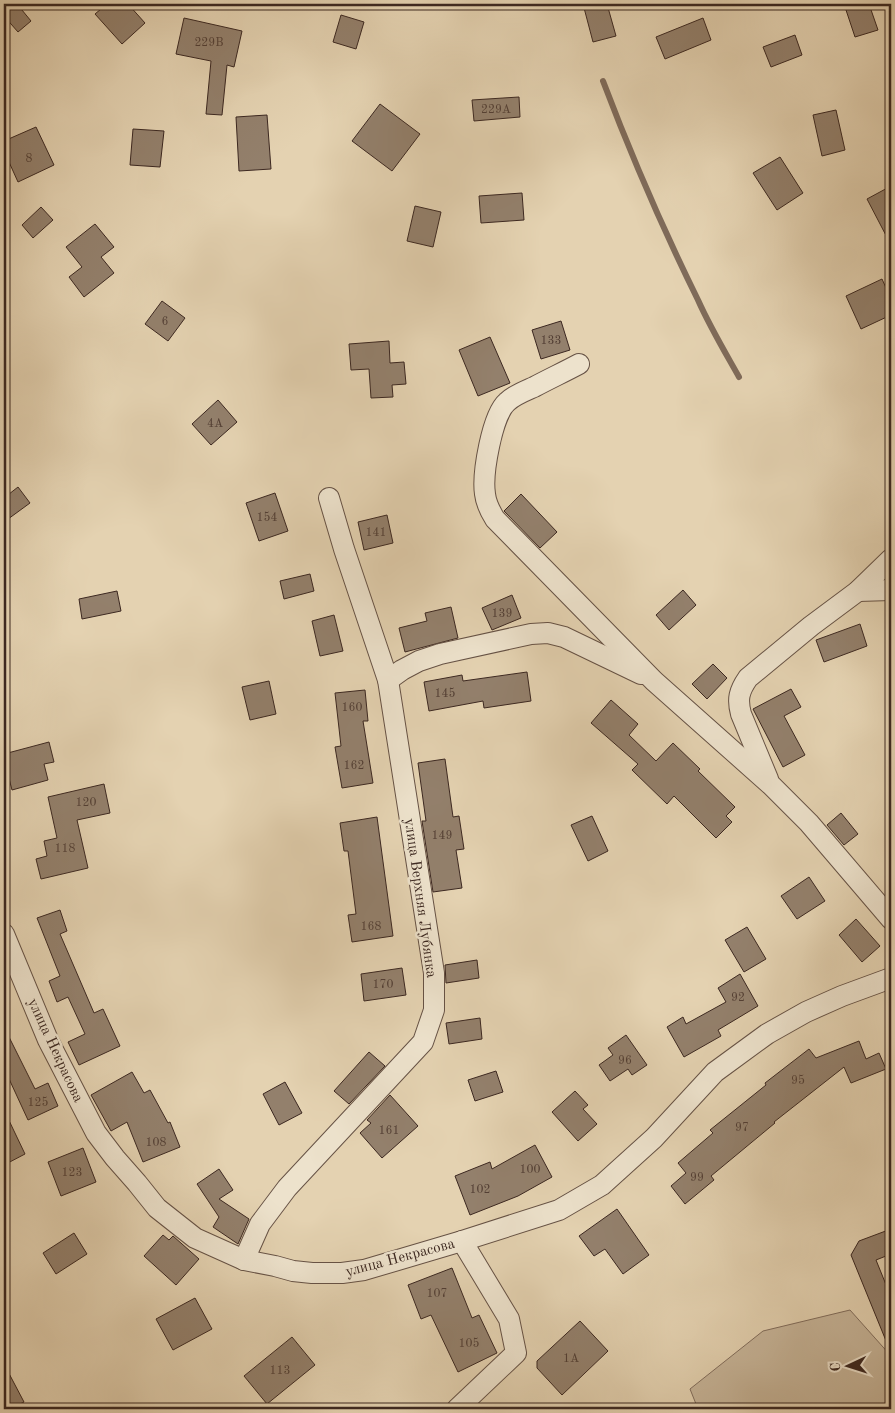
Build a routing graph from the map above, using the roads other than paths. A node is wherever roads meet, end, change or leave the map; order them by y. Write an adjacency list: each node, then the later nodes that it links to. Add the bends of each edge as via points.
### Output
1 (579, 364): 7 (street, via 506,402 497,415 484,479 488,507 495,519)
2 (329, 498): 6 (street, улица Верхняя Лубянка)
3 (891, 559): 5 (street)
4 (891, 590): 5 (street)
5 (858, 591): 8 (street, via 748,678 741,688 739,706)
6 (388, 680): 7 (street, via 419,661 440,654 548,633 564,636); 13 (street, улица Верхняя Лубянка, via 434,973 434,1010 423,1042 287,1188 260,1224)
7 (654, 681): 8 (street)
8 (771, 785): 9 (street, via 809,823)
9 (891, 919)
10 (4, 934): 13 (street, улица Некрасова, via 48,1040 96,1133 114,1158 157,1208 195,1238)
11 (891, 978): 12 (street, улица Некрасова, via 806,1012 767,1034 715,1072 654,1138 602,1185 559,1210)
12 (462, 1241): 13 (street, улица Некрасова, via 364,1270 342,1273 312,1273); 14 (street, via 509,1319 516,1353)
13 (244, 1260)
14 (457, 1409)

